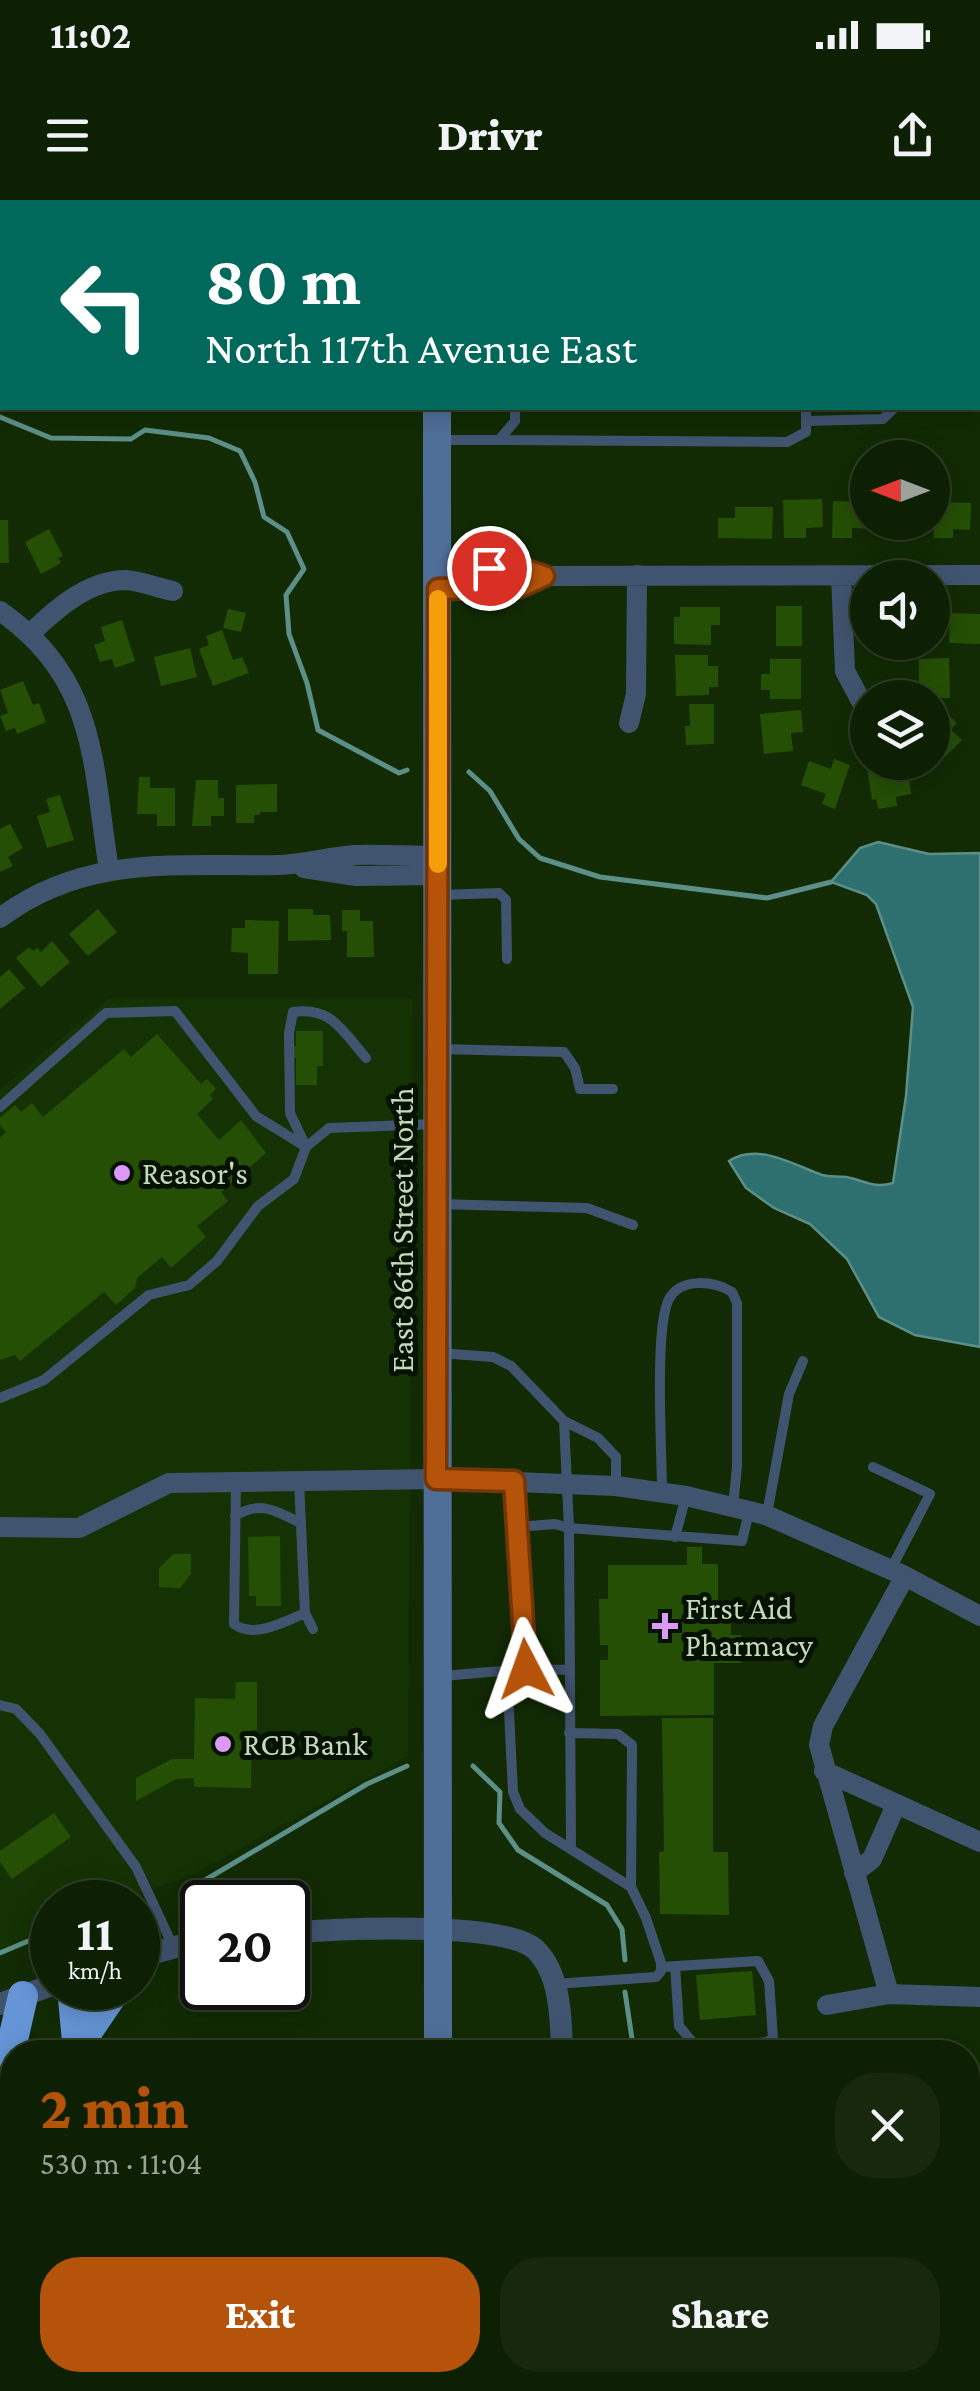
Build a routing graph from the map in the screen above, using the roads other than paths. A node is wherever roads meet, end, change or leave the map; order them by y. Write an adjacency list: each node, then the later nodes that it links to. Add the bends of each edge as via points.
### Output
1 (437, 410): 7 (main road, East 86th Street North)
2 (515, 410): 8 (lane, via 516,421)
3 (806, 410): 6 (lane)
4 (892, 410): 5 (lane, via 883,419)
5 (848, 414): 6 (lane)
6 (806, 421): 8 (lane, via 806,432 787,442)
7 (437, 440): 8 (lane); 12 (main road, East 86th Street North)
8 (499, 440)
9 (637, 575): 11 (street); 12 (street, via 544,576 520,587); 17 (street, via 636,694)
10 (980, 575): 11 (street)
11 (841, 576): 16 (street)
12 (437, 579): 19 (main road, East 86th Street North)
13 (172, 591): 15 (street, via 127,580 110,583 68,600)
14 (0, 611): 15 (street)
15 (30, 633): 18 (street, via 80,708)
16 (850, 680)
17 (629, 723)
18 (110, 870): 19 (street, via 283,865 356,876); 20 (street, via 44,892)
19 (438, 875): 21 (lane, via 506,900); 22 (main road, East 86th Street North)
20 (0, 918)
21 (507, 959)
22 (438, 1049): 24 (lane, via 564,1052 580,1089); 26 (main road, East 86th Street North)
23 (366, 1058): 27 (lane, via 330,1017 318,1010 293,1012 290,1113)
24 (613, 1090)
25 (0, 1106): 27 (lane, via 106,1013 175,1012 256,1116)
26 (438, 1124): 27 (lane, via 329,1128); 28 (main road, East 86th Street North)
27 (306, 1147): 32 (lane, via 294,1179 258,1206 217,1262 189,1285 149,1295 44,1380)
28 (438, 1204): 29 (lane, via 587,1208); 30 (main road, East 86th Street North)
29 (632, 1225)
30 (437, 1353): 33 (lane, via 511,1366); 35 (main road, East 86th Street North)
31 (803, 1361): 43 (lane)
32 (0, 1398)
33 (564, 1421): 39 (lane); 40 (lane, via 598,1438 616,1457)
34 (873, 1467): 50 (lane, via 930,1494)
35 (436, 1479): 36 (street); 37 (street); 57 (main road, East 86th Street North)
36 (298, 1481): 38 (street); 45 (lane)
37 (514, 1481): 39 (street); 47 (lane)
38 (236, 1482): 44 (lane); 46 (street, via 169,1483 80,1528)
39 (566, 1483): 40 (street); 48 (lane)
40 (616, 1486): 41 (street)
41 (662, 1492): 42 (street); 43 (lane, via 667,1302 674,1292 708,1282 732,1292 737,1303 737,1466)
42 (686, 1496): 43 (street); 49 (lane)
43 (750, 1511): 49 (lane, via 742,1541); 50 (street)
44 (235, 1516): 45 (lane, via 260,1506); 51 (lane, via 234,1624 249,1631)
45 (300, 1523): 51 (lane)
46 (0, 1527)
47 (517, 1527): 48 (lane); 54 (lane)
48 (569, 1528): 49 (lane); 55 (lane)
49 (675, 1537)
50 (898, 1573): 52 (street); 60 (street, via 823,1726)
51 (305, 1612): 53 (lane)
52 (980, 1616)
53 (313, 1629)
54 (526, 1669): 55 (lane); 56 (lane)
55 (569, 1670): 59 (lane)
56 (507, 1671): 57 (lane); 63 (lane, via 513,1792 532,1821)
57 (436, 1677): 66 (main road, East 86th Street North)
58 (0, 1705): 69 (lane, via 16,1708 40,1734 136,1867)
59 (569, 1733): 63 (lane); 65 (lane, via 618,1734 632,1744)
60 (824, 1771): 61 (street); 64 (street)
61 (896, 1804): 62 (street); 64 (street, via 872,1860)
62 (980, 1842)
63 (572, 1847): 65 (lane)
64 (854, 1873): 74 (street)
65 (632, 1887): 72 (lane)
66 (437, 1930): 67 (street); 73 (street, via 525,1942 538,1952); 83 (main road, East 86th Street North)
67 (310, 1933)
68 (180, 1946): 69 (street)
69 (174, 1947): 70 (street)
70 (160, 1951)
71 (675, 1966): 72 (lane); 85 (lane, via 679,2026); 86 (lane, via 758,1961 770,1981)
72 (660, 1967): 73 (lane, via 656,1977)
73 (554, 1984): 84 (street)
74 (889, 1994): 75 (street); 77 (street)
75 (980, 1997)
76 (11, 2000): 80 (highway)
77 (827, 2005)
78 (74, 2010): 81 (highway)
79 (104, 2010): 82 (highway)
80 (6, 2040)
81 (77, 2040)
82 (84, 2040)
83 (438, 2040)
84 (561, 2040)
85 (691, 2040)
86 (770, 2040)

